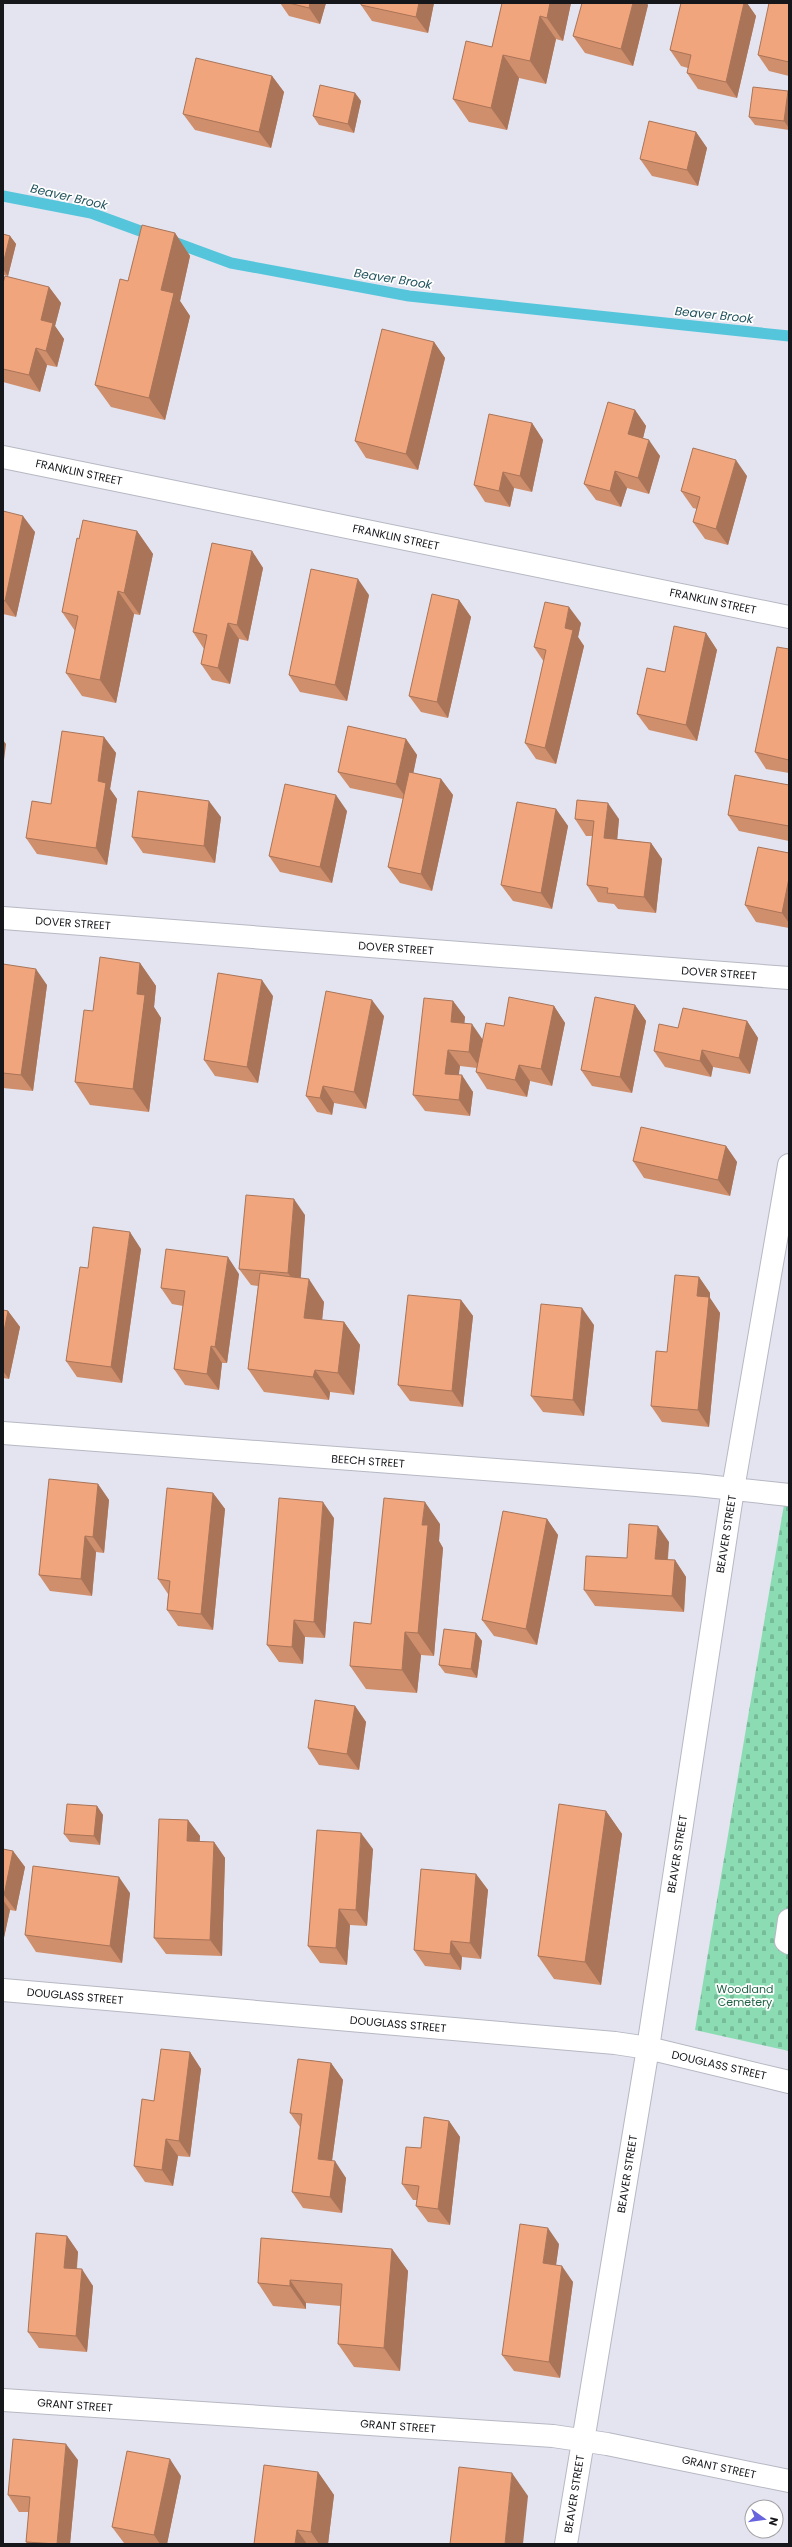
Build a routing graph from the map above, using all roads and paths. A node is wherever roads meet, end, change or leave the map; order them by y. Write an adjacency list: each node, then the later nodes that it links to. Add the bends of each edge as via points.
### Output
1 (3, 457): 2 (street, FRANKLIN STREET)
2 (789, 617)
3 (3, 918): 4 (street, DOVER STREET)
4 (789, 978)
5 (789, 1165): 7 (street, BEAVER STREET)
6 (3, 1434): 7 (street, BEECH STREET)
7 (733, 1489): 8 (street, BEECH STREET); 12 (street, BEAVER STREET)
8 (789, 1495)
9 (789, 1920): 10 (street, via 786,1941)
10 (789, 1943)
11 (3, 1990): 12 (street, DOUGLASS STREET, via 615,2043)
12 (648, 2048): 13 (street, DOUGLASS STREET); 15 (street, BEAVER STREET)
13 (789, 2082)
14 (3, 2400): 15 (street, GRANT STREET)
15 (582, 2439): 16 (street, GRANT STREET); 17 (street, BEAVER STREET)
16 (789, 2481)
17 (566, 2544)

